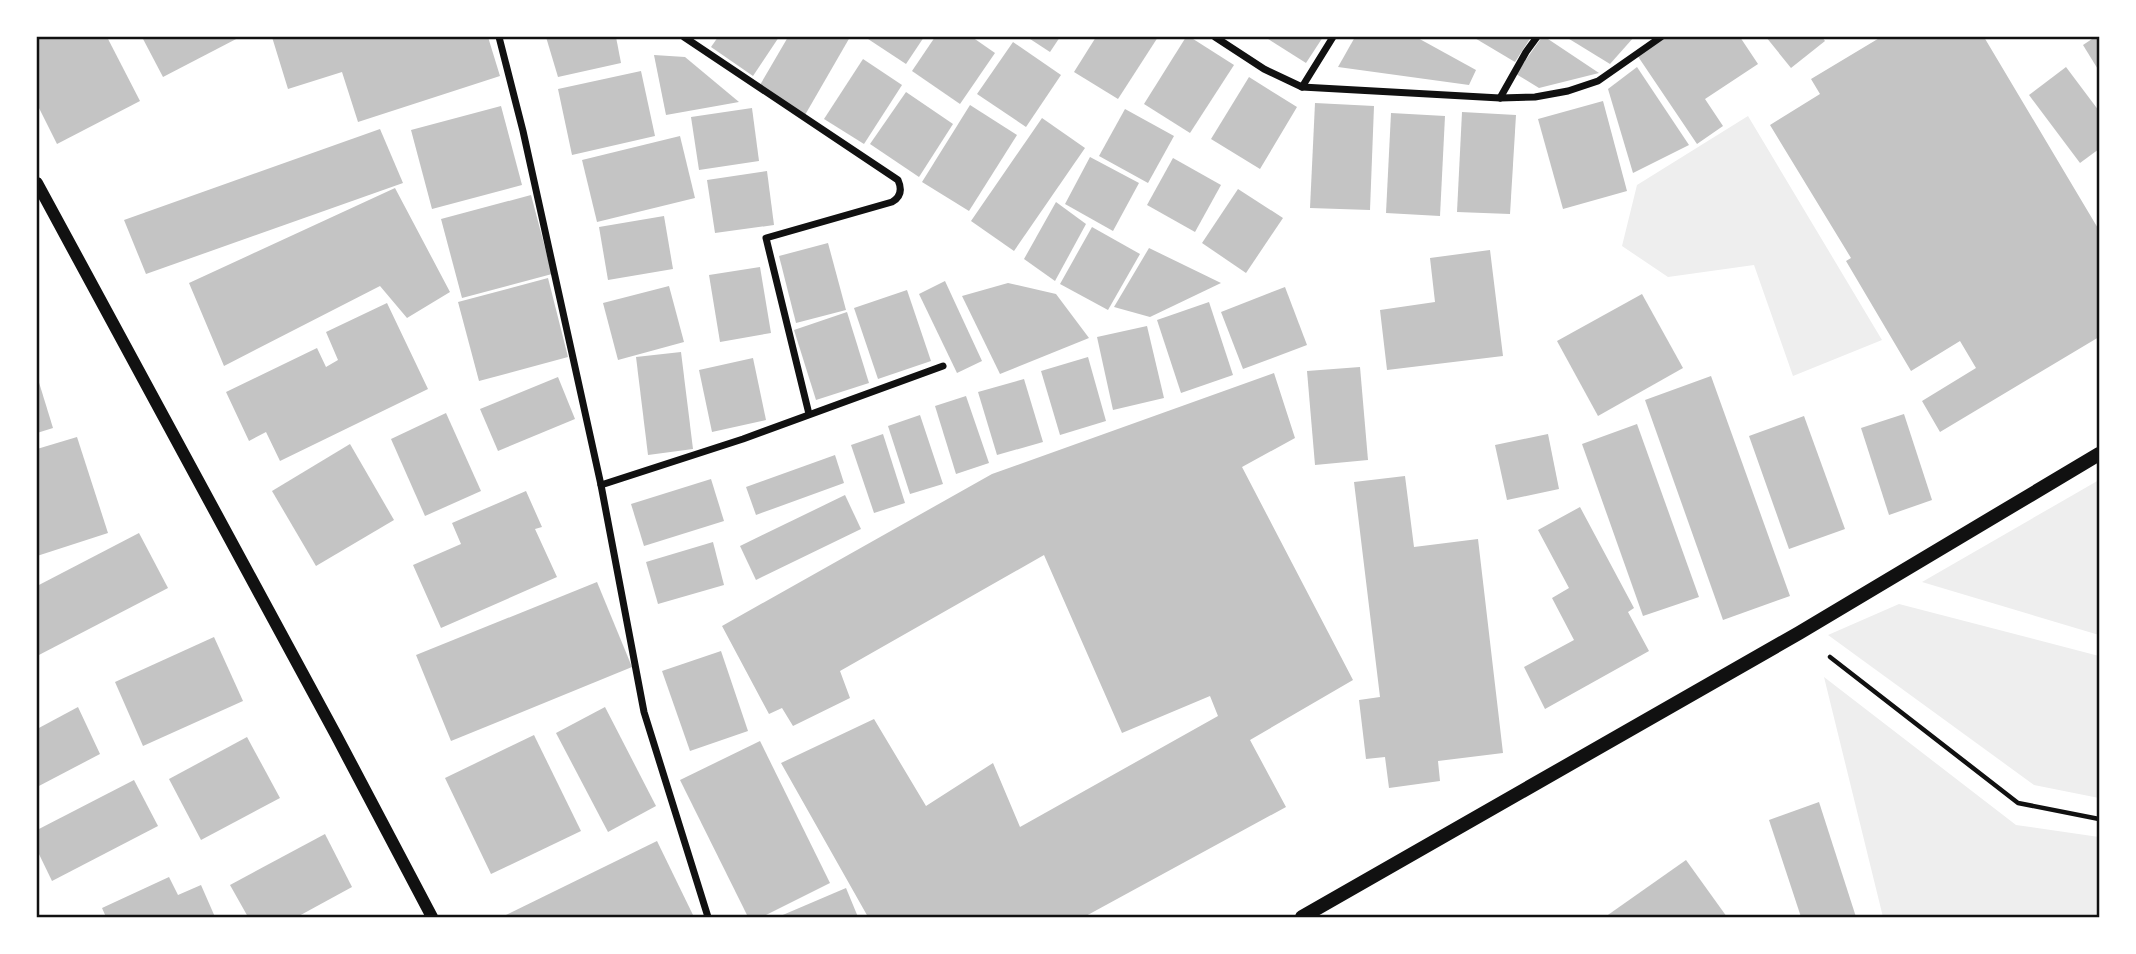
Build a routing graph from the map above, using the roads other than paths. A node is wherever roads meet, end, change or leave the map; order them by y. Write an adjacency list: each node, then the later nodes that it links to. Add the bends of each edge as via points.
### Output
1 (499, 37): 14 (street)
2 (684, 37): 12 (street, via 901,186 892,202 766,238)
3 (1215, 37): 7 (street)
4 (1333, 37): 7 (street)
5 (1537, 37): 8 (street)
6 (1661, 37): 8 (street, via 1598,80 1568,91)
7 (1302, 87): 8 (street)
8 (1500, 98)
9 (37, 183): 10 (street)
10 (41, 199): 15 (street)
11 (943, 366): 12 (street)
12 (809, 414): 14 (street)
13 (2099, 454): 17 (main road, via 1799,633)
14 (601, 485): 16 (street, via 644,712)
15 (432, 917)
16 (708, 917)
17 (1302, 917)

